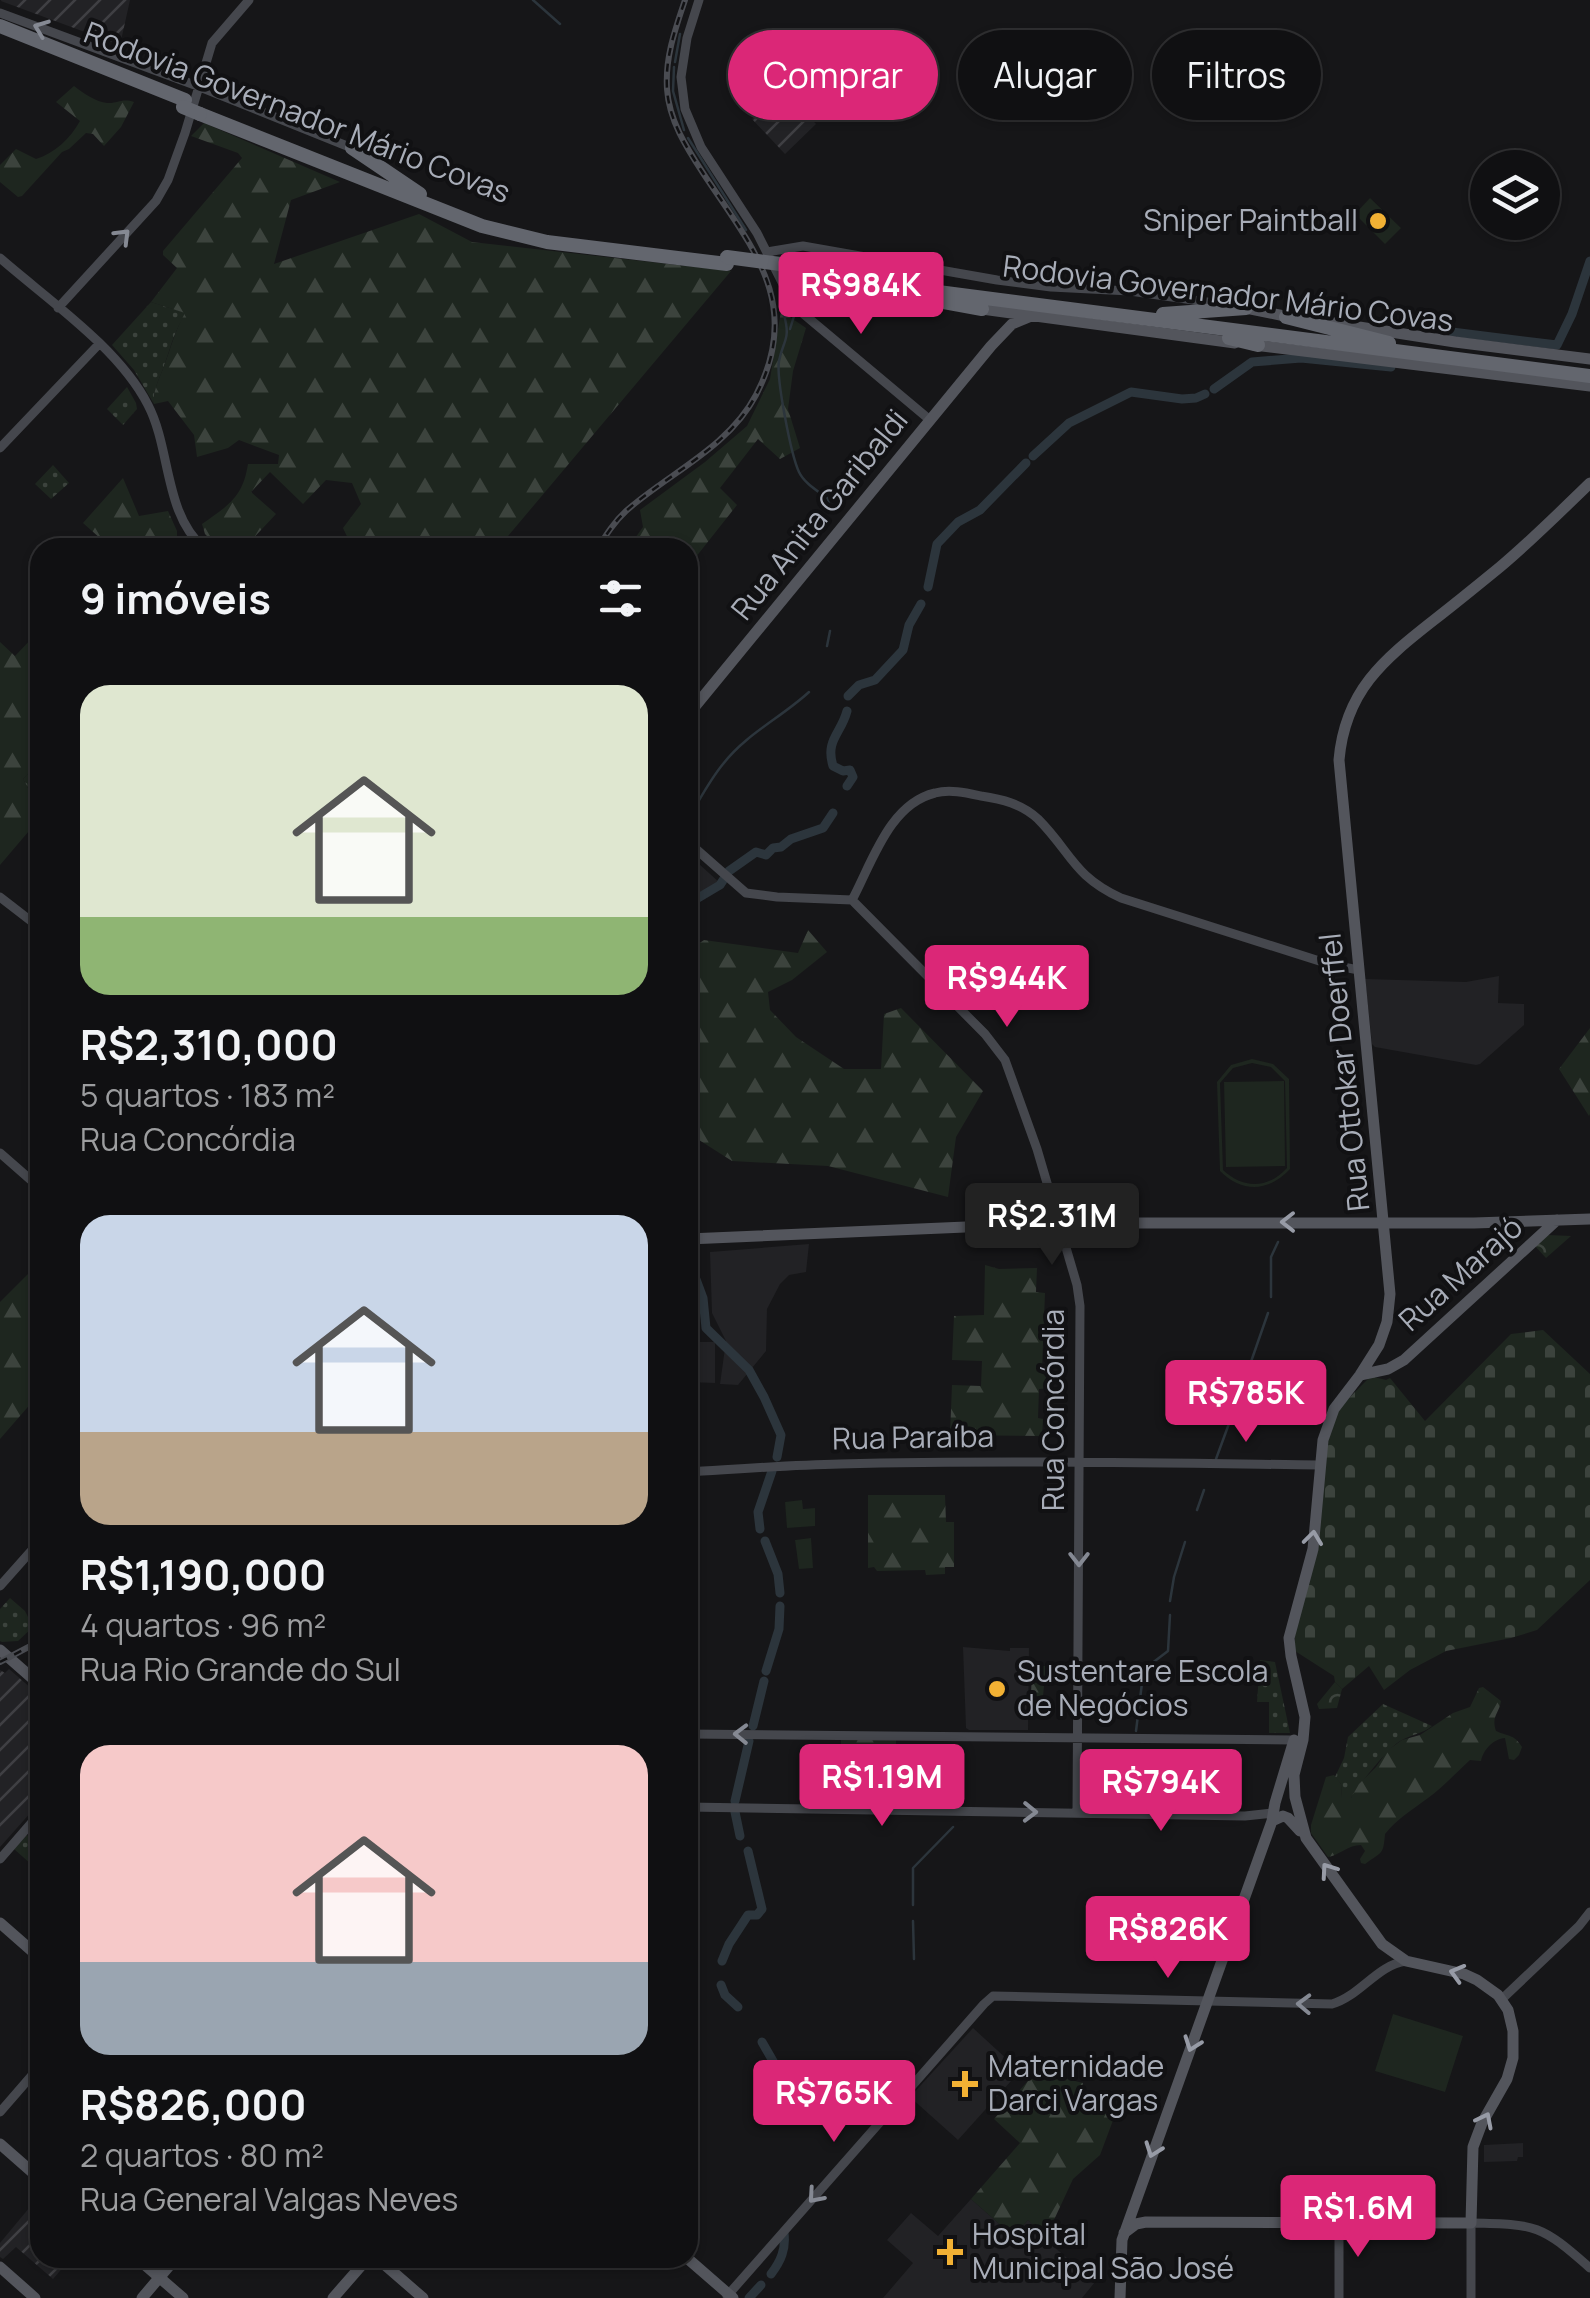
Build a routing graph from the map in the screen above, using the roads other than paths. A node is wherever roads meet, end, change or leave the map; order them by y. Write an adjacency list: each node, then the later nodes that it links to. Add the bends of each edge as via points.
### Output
1 (249, 0): 5 (main road, via 212,42)
2 (700, 0): 9 (main road, via 682,61 684,109)
3 (0, 13): 5 (main road, one-way to 3)
4 (0, 30): 6 (highway, Rodovia Governador Mário Covas, bridge)
5 (200, 87): 7 (main road); 14 (main road, one-way to 5, via 156,201)
6 (201, 110): 8 (highway, Rodovia Governador Mário Covas); 11 (highway, Rodovia Governador Mário Covas, via 482,226 564,244)
7 (352, 148): 8 (highway)
8 (420, 194): 11 (highway, Rodovia Governador Mário Covas, via 542,233)
9 (767, 252): 15 (main road, via 803,246 997,280); 29 (main road, via 794,306)
10 (0, 258): 14 (main road)
11 (727, 261): 12 (highway, Rodovia Governador Mário Covas, bridge)
12 (809, 271): 13 (highway, Rodovia Governador Mário Covas); 19 (highway, Rodovia Governador Mário Covas)
13 (889, 286): 16 (highway); 19 (highway, Rodovia Governador Mário Covas)
14 (58, 308): 21 (main road)
15 (1246, 308): 18 (main road); 19 (highway)
16 (982, 309): 17 (main road); 23 (main road, via 999,324)
17 (1033, 316): 22 (main road); 23 (main road, Rua Anita Garibaldi, via 1012,324)
18 (1286, 316): 20 (highway); 26 (main road)
19 (1164, 318): 20 (highway, Rodovia Governador Mário Covas); 22 (highway); 24 (highway, Rodovia Governador Mário Covas)
20 (1389, 343): 27 (highway, Rodovia Governador Mário Covas)
21 (100, 344): 30 (main road); 32 (main road, via 148,405 182,518)
22 (1258, 345): 25 (main road)
23 (991, 346): 29 (main road, Rua Anita Garibaldi)
24 (1407, 353): 25 (highway); 27 (highway, Rodovia Governador Mário Covas)
25 (1328, 354): 28 (main road)
26 (1590, 359)
27 (1590, 372)
28 (1590, 386)
29 (930, 420): 33 (main road, Rua Anita Garibaldi)
30 (0, 448)
31 (1590, 483): 38 (main road, Rua Ottokar Doerffel, via 1527,544 1383,661 1351,708 1339,775)
32 (195, 538)
33 (698, 703)
34 (698, 851): 36 (main road, via 751,895)
35 (0, 897): 37 (main road)
36 (852, 900): 38 (main road, via 901,813 938,792 965,793 1032,814 1082,875 1103,890); 47 (main road, Rua Concórdia, via 1005,1060)
37 (30, 920)
38 (1358, 970): 41 (main road, Rua Ottokar Doerffel)
39 (0, 1153): 40 (main road)
40 (30, 1179)
41 (1383, 1205): 44 (main road, Rua Ottokar Doerffel); 45 (main road)
42 (1558, 1220): 43 (main road); 46 (main road); 48 (main road, Rua Marajó)
43 (1590, 1220)
44 (1385, 1222): 45 (main road); 47 (main road, one-way to 47); 50 (main road, Rua Ottokar Doerffel, via 1390,1294)
45 (1400, 1222): 46 (main road)
46 (1529, 1222): 48 (main road, via 1538,1228)
47 (1060, 1223): 49 (main road); 53 (main road, Rua Concórdia, via 1080,1306)
48 (1537, 1238): 51 (main road, Rua Marajó)
49 (698, 1239)
50 (1379, 1345): 51 (main road, Rua Marajó); 52 (main road, Rua Ottokar Doerffel)
51 (1398, 1364): 52 (main road, Rua Marajó)
52 (1360, 1375): 54 (main road, Rua Ottokar Doerffel, via 1331,1415)
53 (1079, 1461): 54 (main road, Rua Paraíba); 55 (main road, Rua Paraíba); 61 (main road, Rua Concórdia, one-way to 61)
54 (1320, 1465): 62 (main road, Rua Ottokar Doerffel, one-way to 54, via 1304,1711 1290,1638 1313,1549)
55 (698, 1471)
56 (30, 1552): 57 (main road)
57 (0, 1586)
58 (4, 1654): 59 (main road)
59 (30, 1676)
60 (698, 1734): 61 (main road, one-way to 60)
61 (1078, 1738): 62 (main road); 65 (main road, Rua Concórdia)
62 (1299, 1743): 63 (main road); 66 (main road)
63 (1294, 1797): 66 (main road); 68 (main road)
64 (698, 1807): 65 (main road, one-way to 65)
65 (1077, 1813): 66 (main road)
66 (1272, 1817): 68 (main road, via 1288,1818); 75 (main road)
67 (30, 1824): 69 (main road)
68 (1306, 1838): 73 (main road, one-way to 68, via 1376,1938)
69 (0, 1859)
70 (1590, 1912): 74 (main road)
71 (0, 1923): 72 (main road)
72 (30, 1949)
73 (1406, 1962): 74 (main road, one-way to 73, via 1470,1976); 75 (main road, one-way to 75, via 1394,1963 1332,2004)
74 (1502, 1999): 85 (main road, one-way to 74, via 1474,2147 1513,2058 1512,2022)
75 (1207, 2001): 82 (main road, one-way to 82); 96 (main road, one-way to 96, via 988,2000)
76 (30, 2078): 77 (main road)
77 (0, 2112)
78 (0, 2136): 80 (main road)
79 (0, 2144): 81 (main road)
80 (30, 2162)
81 (30, 2170)
82 (1134, 2204): 83 (main road); 86 (main road)
83 (1146, 2222): 84 (main road); 86 (main road)
84 (1339, 2223): 85 (main road); 104 (main road)
85 (1471, 2223): 87 (main road, via 1535,2228); 105 (main road)
86 (1124, 2232): 103 (main road)
87 (1588, 2266)
88 (0, 2268): 97 (main road)
89 (141, 2268): 95 (main road)
90 (146, 2268): 95 (main road)
91 (167, 2268): 95 (main road)
92 (359, 2268): 101 (main road)
93 (388, 2268): 102 (main road)
94 (698, 2268): 96 (main road)
95 (157, 2280): 98 (main road); 99 (main road); 100 (main road)
96 (729, 2297)
97 (34, 2298)
98 (142, 2298)
99 (174, 2298)
100 (183, 2298)
101 (333, 2298)
102 (422, 2298)
103 (1120, 2298)
104 (1339, 2298)
105 (1471, 2298)

